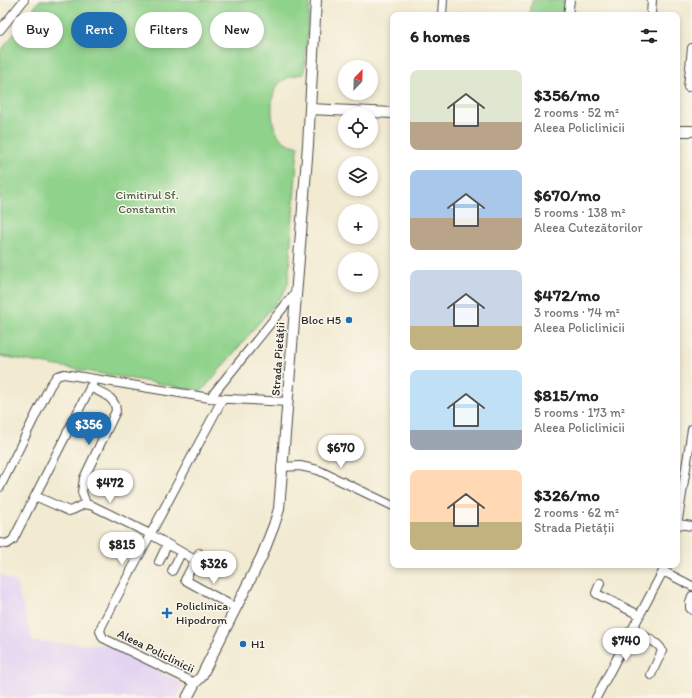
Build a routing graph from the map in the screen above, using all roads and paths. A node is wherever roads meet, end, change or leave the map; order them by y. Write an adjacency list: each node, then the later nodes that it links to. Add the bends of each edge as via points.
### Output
1 (24, 0): 9 (street)
2 (316, 0): 12 (street, Strada Pietății)
3 (443, 0): 6 (street)
4 (570, 0): 7 (street)
5 (652, 0): 8 (street)
6 (442, 12)
7 (568, 12)
8 (651, 12)
9 (0, 30)
10 (692, 48): 11 (street)
11 (688, 87)
12 (310, 108): 13 (street); 16 (street, Strada Pietății)
13 (390, 113)
14 (680, 130): 15 (street)
15 (692, 131)
16 (295, 293): 18 (street); 20 (street, Strada Pietății)
17 (92, 383): 18 (street); 23 (street, via 64,374 53,380); 24 (street); 25 (street, via 112,399 116,411 84,478 82,492)
18 (210, 398): 19 (street)
19 (222, 400): 20 (street); 30 (street, Aleea Policlinicii)
20 (288, 402): 22 (street, Strada Pietății)
21 (692, 429): 27 (street)
22 (281, 467): 26 (street, via 300,466 318,470); 40 (street, Strada Pietății, via 279,509 274,525)
23 (0, 487)
24 (35, 496): 25 (street, via 69,511); 31 (street, via 13,540 7,544)
25 (86, 504): 30 (street)
26 (390, 505)
27 (680, 506)
28 (680, 525): 29 (street)
29 (692, 526)
30 (150, 534): 32 (street); 45 (street, Aleea Policlinicii, via 102,625 102,638)
31 (0, 543)
32 (167, 545): 33 (street); 34 (street)
33 (181, 553): 36 (street); 40 (street, via 197,556 185,580)
34 (159, 562)
35 (664, 568): 38 (street); 42 (street)
36 (172, 570)
37 (600, 583): 42 (street, via 597,594)
38 (692, 586)
39 (692, 596): 41 (street)
40 (236, 608): 45 (street, Strada Pietății, via 201,677)
41 (692, 610)
42 (639, 615): 43 (street)
43 (631, 630): 44 (street, via 661,647 662,651); 47 (street)
44 (651, 675)
45 (195, 683): 46 (street, Strada Pietății)
46 (187, 698)
47 (596, 698)

